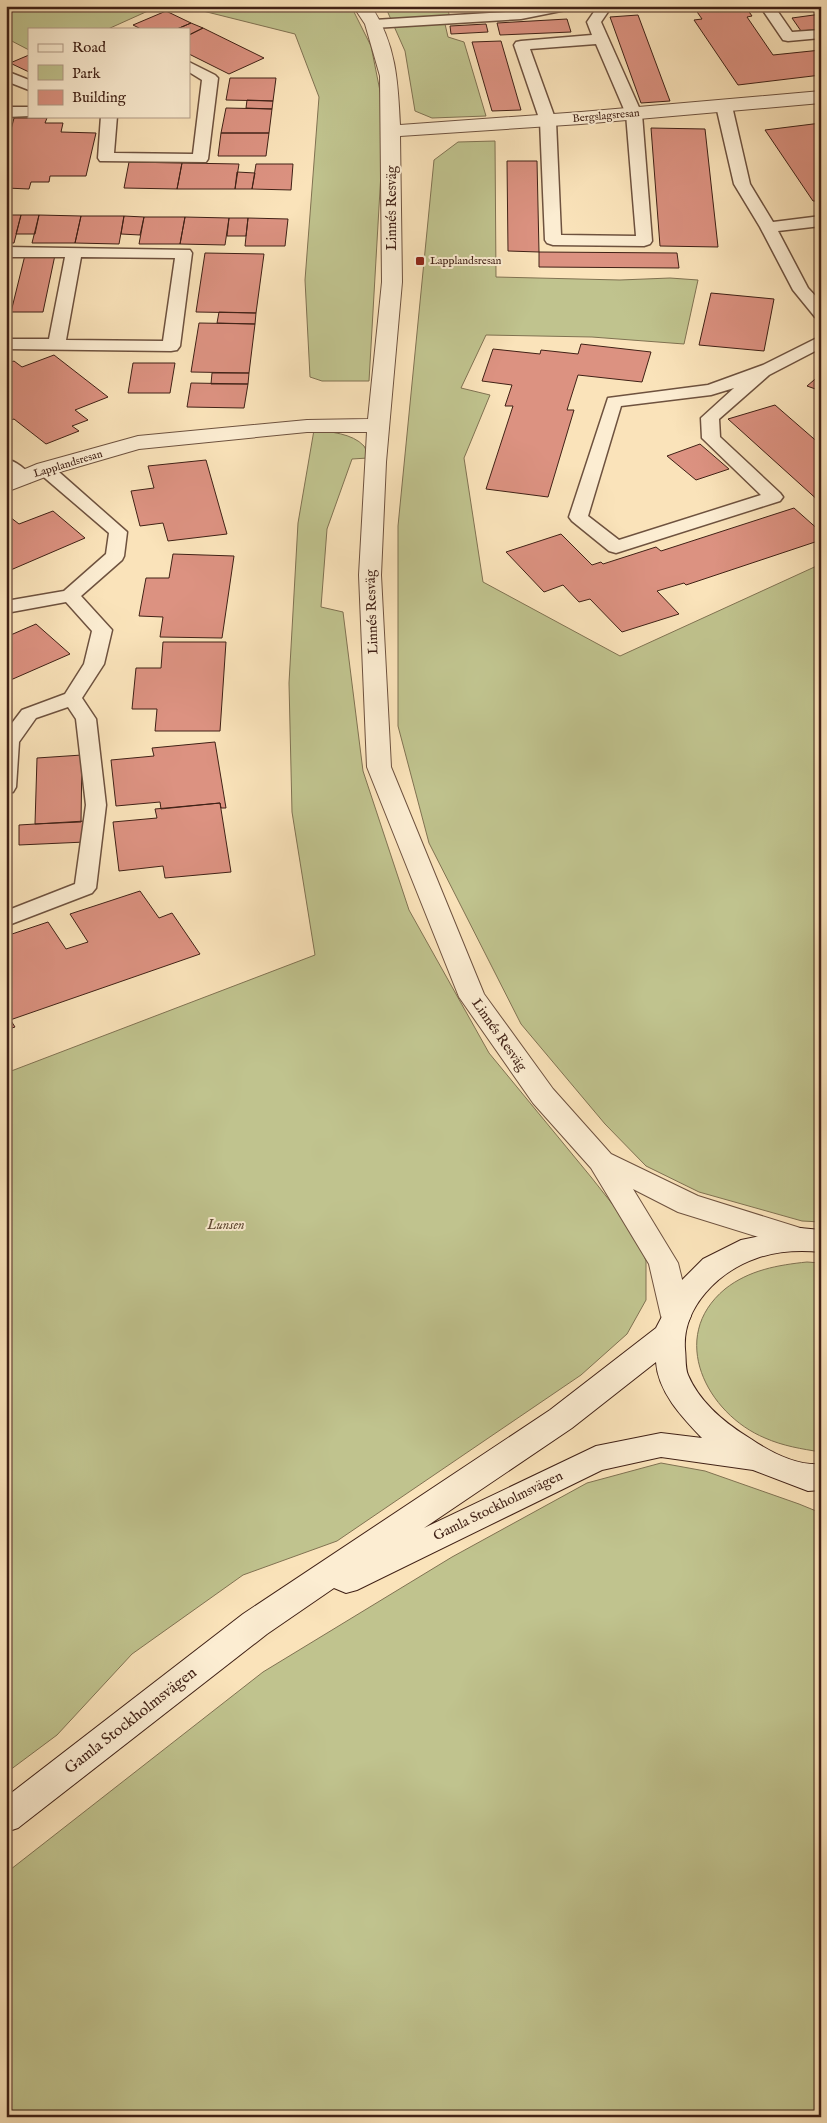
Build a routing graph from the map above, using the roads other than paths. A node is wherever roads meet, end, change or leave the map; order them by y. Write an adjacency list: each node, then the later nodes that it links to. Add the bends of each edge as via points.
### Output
1 (566, 6): 4 (lane, via 521,15)
2 (605, 6): 6 (lane, via 594,22)
3 (767, 6): 5 (lane, via 788,37)
4 (368, 15): 18 (street, Linnés Resväg, via 389,76)
5 (821, 34)
6 (601, 39): 15 (lane); 17 (lane, via 521,45)
7 (190, 67): 16 (lane, via 210,78 200,158 106,158)
8 (6, 75): 9 (lane)
9 (26, 85): 10 (lane)
10 (6, 91)
11 (821, 97): 12 (street, Bergslagsresan)
12 (724, 106): 15 (street, Bergslagsresan); 20 (lane, via 742,184)
13 (6, 112): 14 (lane)
14 (28, 112)
15 (634, 114): 17 (street, Bergslagsresan); 17 (lane, via 644,240 553,240)
16 (109, 118)
17 (548, 121): 18 (street, Bergslagsresan)
18 (391, 131): 28 (street, Linnés Resväg, via 392,282)
19 (821, 221): 20 (lane)
20 (768, 227): 23 (lane, via 801,290)
21 (6, 252): 22 (lane)
22 (74, 252): 26 (lane); 26 (lane, via 184,254 171,346)
23 (821, 313)
24 (821, 341): 27 (lane)
25 (6, 344): 26 (lane)
26 (56, 345)
27 (763, 371): 27 (lane, via 711,390 614,402 578,517 616,547 774,497 711,438 710,418)
28 (380, 425): 30 (street, Lapplandsresan, via 307,426 138,443); 37 (street, Linnés Resväg, via 375,462 370,575 379,768 472,997 543,1096)
29 (6, 464): 31 (lane, Lapplandsresan)
30 (45, 470): 31 (street, Lapplandsresan); 32 (lane, via 118,532 115,556)
31 (15, 482)
32 (70, 596): 33 (lane); 34 (lane, via 102,630 94,664)
33 (6, 607)
34 (72, 698): 35 (lane, via 29,714 9,741); 36 (lane, via 86,719 96,805 85,888)
35 (6, 787)
36 (6, 919)
37 (601, 1161): 38 (street, Linnés Resväg, via 688,1204); 39 (street, Linnés Resväg, via 663,1263)
38 (810, 1240): 39 (street, via 752,1248 713,1267 690,1290)
39 (672, 1326): 40 (street, Linnés Resväg, via 672,1375 689,1404 716,1434); 42 (street, Gamla Stockholmsvägen, via 561,1419)
40 (755, 1458): 41 (street, via 808,1478); 42 (street, Gamla Stockholmsvägen, via 661,1445 596,1459)
41 (821, 1477)
42 (255, 1624): 43 (street, Gamla Stockholmsvägen)
43 (6, 1818)

